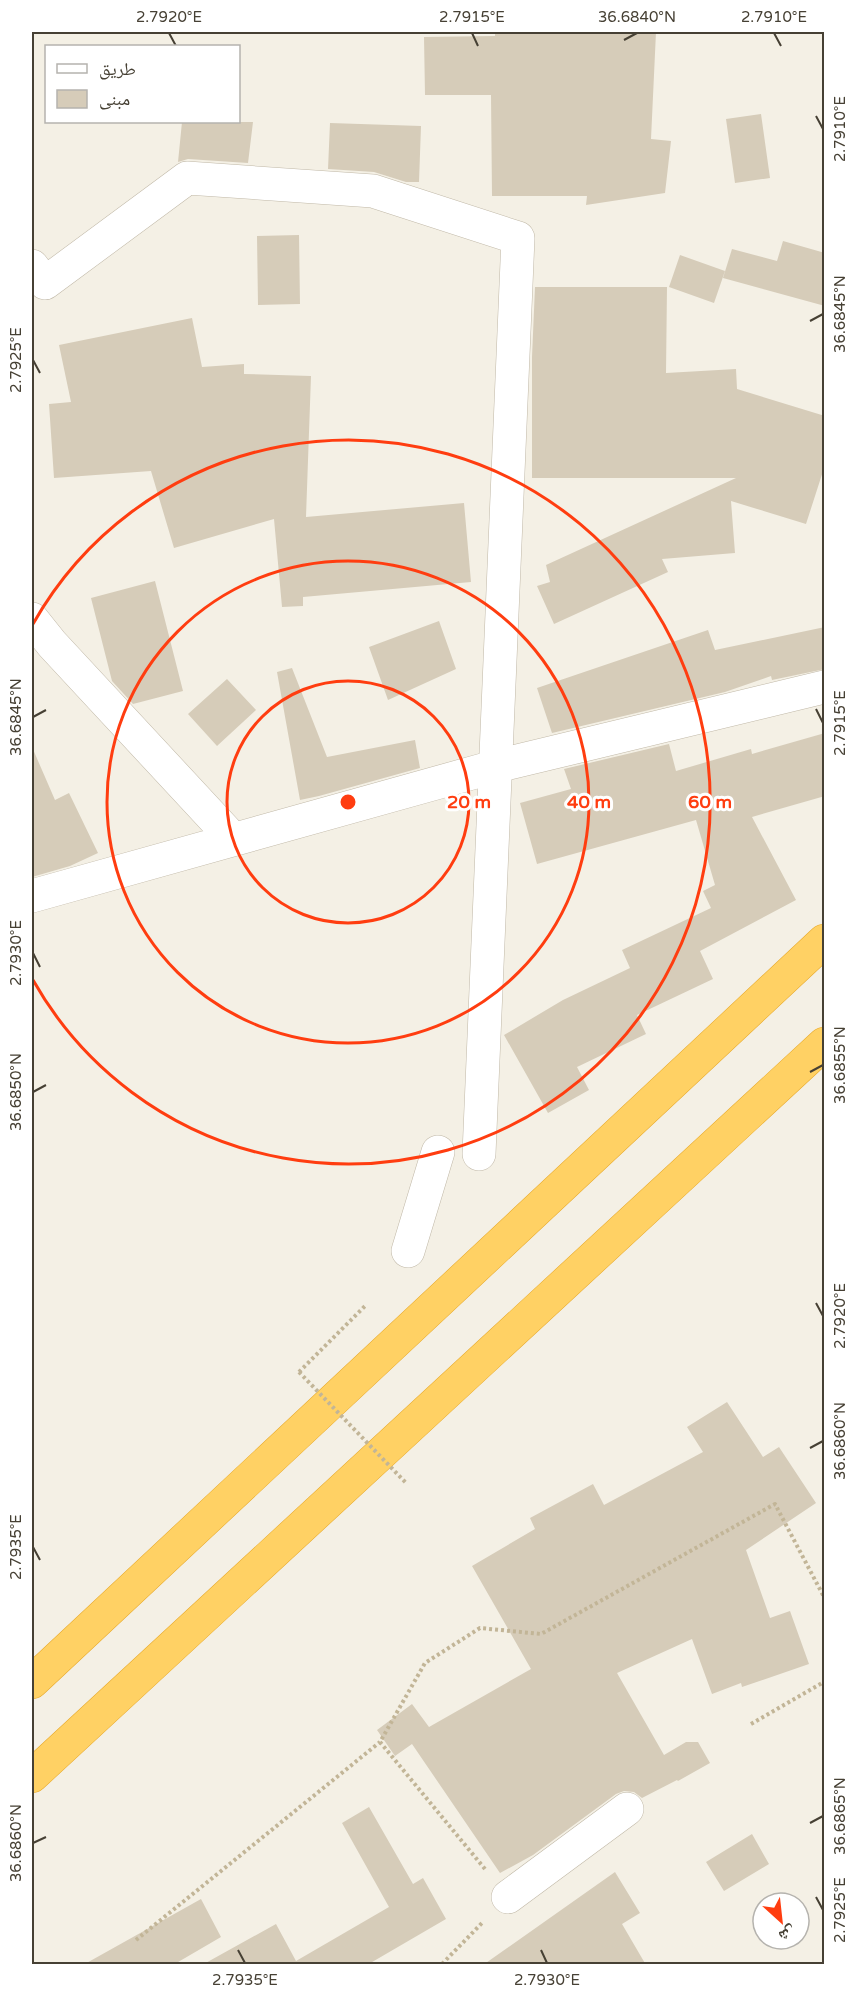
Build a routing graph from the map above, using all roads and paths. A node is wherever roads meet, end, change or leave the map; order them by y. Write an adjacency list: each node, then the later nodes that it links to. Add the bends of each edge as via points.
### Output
1 (32, 266): 4 (street, via 45,283 187,178 374,191 518,238)
2 (32, 619): 5 (street)
3 (825, 687): 4 (street)
4 (497, 766): 5 (street); 10 (street)
5 (233, 839): 6 (street)
6 (32, 896)
7 (825, 941): 15 (highway)
8 (825, 1044): 19 (highway)
9 (438, 1152): 11 (street)
10 (479, 1154)
11 (408, 1251)
12 (365, 1306): 13 (path, bridge, via 299,1372)
13 (407, 1485)
14 (825, 1597): 18 (path, via 775,1504 541,1634 480,1628 425,1663)
15 (32, 1682)
16 (825, 1682): 17 (path)
17 (751, 1724)
18 (380, 1742): 21 (path); 22 (path)
19 (32, 1776)
20 (627, 1809): 21 (street)
21 (508, 1896): 23 (path)
22 (136, 1940)
23 (442, 1965)

